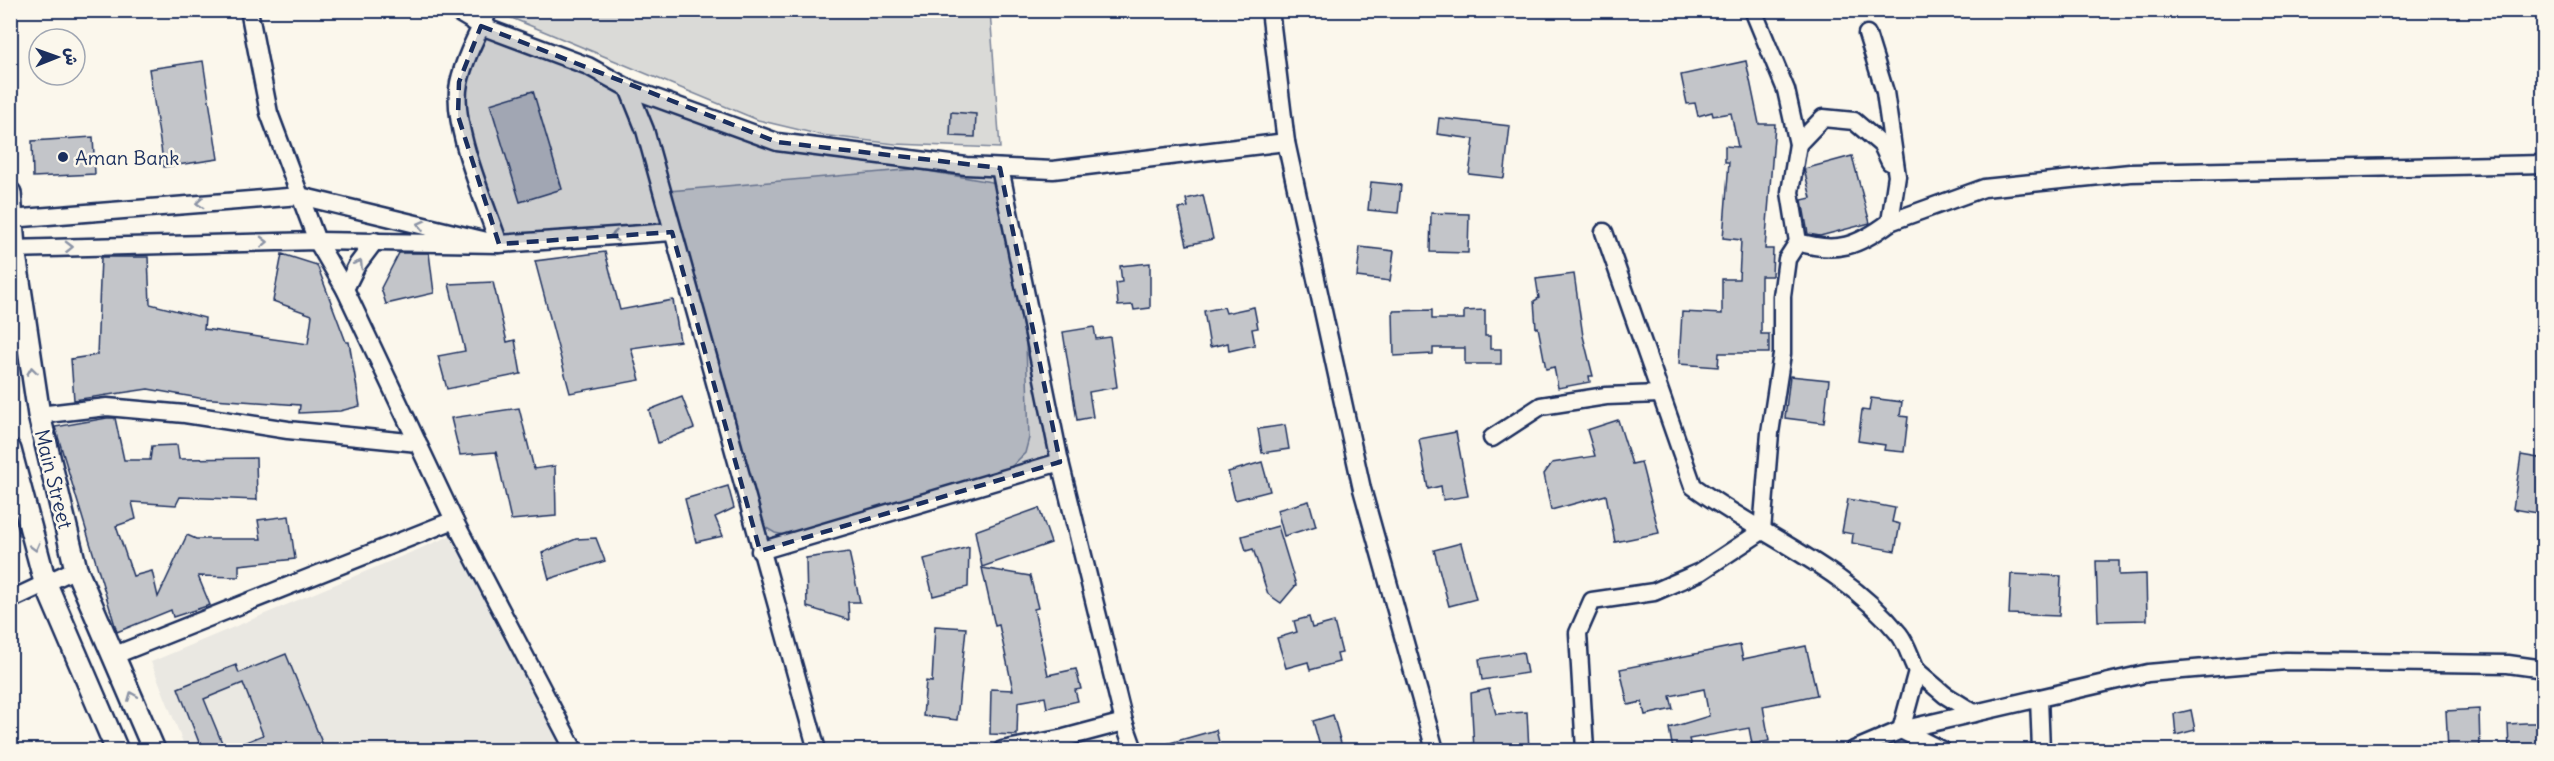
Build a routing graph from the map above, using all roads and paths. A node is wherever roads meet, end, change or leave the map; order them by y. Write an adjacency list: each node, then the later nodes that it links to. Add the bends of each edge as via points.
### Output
1 (249, 10): 15 (street, via 269,113)
2 (453, 10): 6 (street)
3 (489, 10): 6 (street)
4 (1270, 10): 9 (street)
5 (1753, 10): 10 (street, via 1786,90)
6 (481, 26): 8 (street, via 588,66); 23 (street, via 459,82 458,116)
7 (1867, 34): 13 (street, via 1885,92)
8 (628, 88): 12 (street, via 777,142); 18 (street, via 645,130)
9 (1286, 142): 12 (street, via 1053,170); 51 (street, via 1362,489)
10 (1798, 144): 13 (street, via 1823,118 1854,121 1882,145); 22 (street, via 1790,192)
11 (2544, 164): 17 (street, via 2130,173 1984,188)
12 (1000, 168): 31 (street)
13 (1897, 176): 17 (street)
14 (10, 193): 16 (street, Main Street)
15 (300, 195): 16 (street, one-way to 16); 20 (street); 23 (street, one-way to 15)
16 (12, 218): 24 (street, Main Street)
17 (1890, 222): 22 (street, via 1866,240 1855,243 1822,249)
18 (672, 232): 23 (street, one-way to 23); 34 (street)
19 (1604, 232): 26 (street)
20 (317, 241): 21 (street); 24 (street, one-way to 20); 25 (street)
21 (375, 241): 23 (street); 25 (street, one-way to 21)
22 (1798, 242): 33 (street, via 1787,259 1782,296 1782,354 1770,433)
23 (499, 244)
24 (12, 249): 27 (street, Main Street, one-way to 24)
25 (345, 289): 29 (street)
26 (1659, 394): 28 (street, via 1606,396 1541,406); 33 (street, via 1694,486)
27 (39, 415): 29 (street, via 107,406 288,430); 35 (street, Main Street)
28 (1492, 438)
29 (418, 442): 32 (street)
30 (10, 450): 36 (street, Main Street, one-way to 36)
31 (1060, 462): 34 (street); 43 (street)
32 (454, 520): 38 (street); 47 (street)
33 (1762, 531): 40 (street, via 1825,568 1867,603 1900,635); 52 (street, via 1700,572 1654,592 1592,601 1578,633)
34 (760, 551): 48 (street)
35 (76, 569): 36 (street); 38 (street, Main Street)
36 (45, 582): 37 (street); 45 (street, Main Street)
37 (10, 600)
38 (115, 655): 46 (street, Main Street, one-way to 38)
39 (2544, 669): 41 (street, via 2508,664 2286,661 2148,673)
40 (1917, 671): 42 (street); 44 (street)
41 (2039, 698): 42 (street); 55 (street)
42 (1974, 713): 44 (street)
43 (1124, 722): 49 (street); 50 (street)
44 (1901, 730): 53 (street); 54 (street)
45 (117, 750)
46 (154, 750)
47 (574, 750)
48 (817, 750)
49 (1002, 750)
50 (1134, 750)
51 (1435, 750)
52 (1585, 750)
53 (1854, 750)
54 (1941, 750)
55 (2041, 750)

